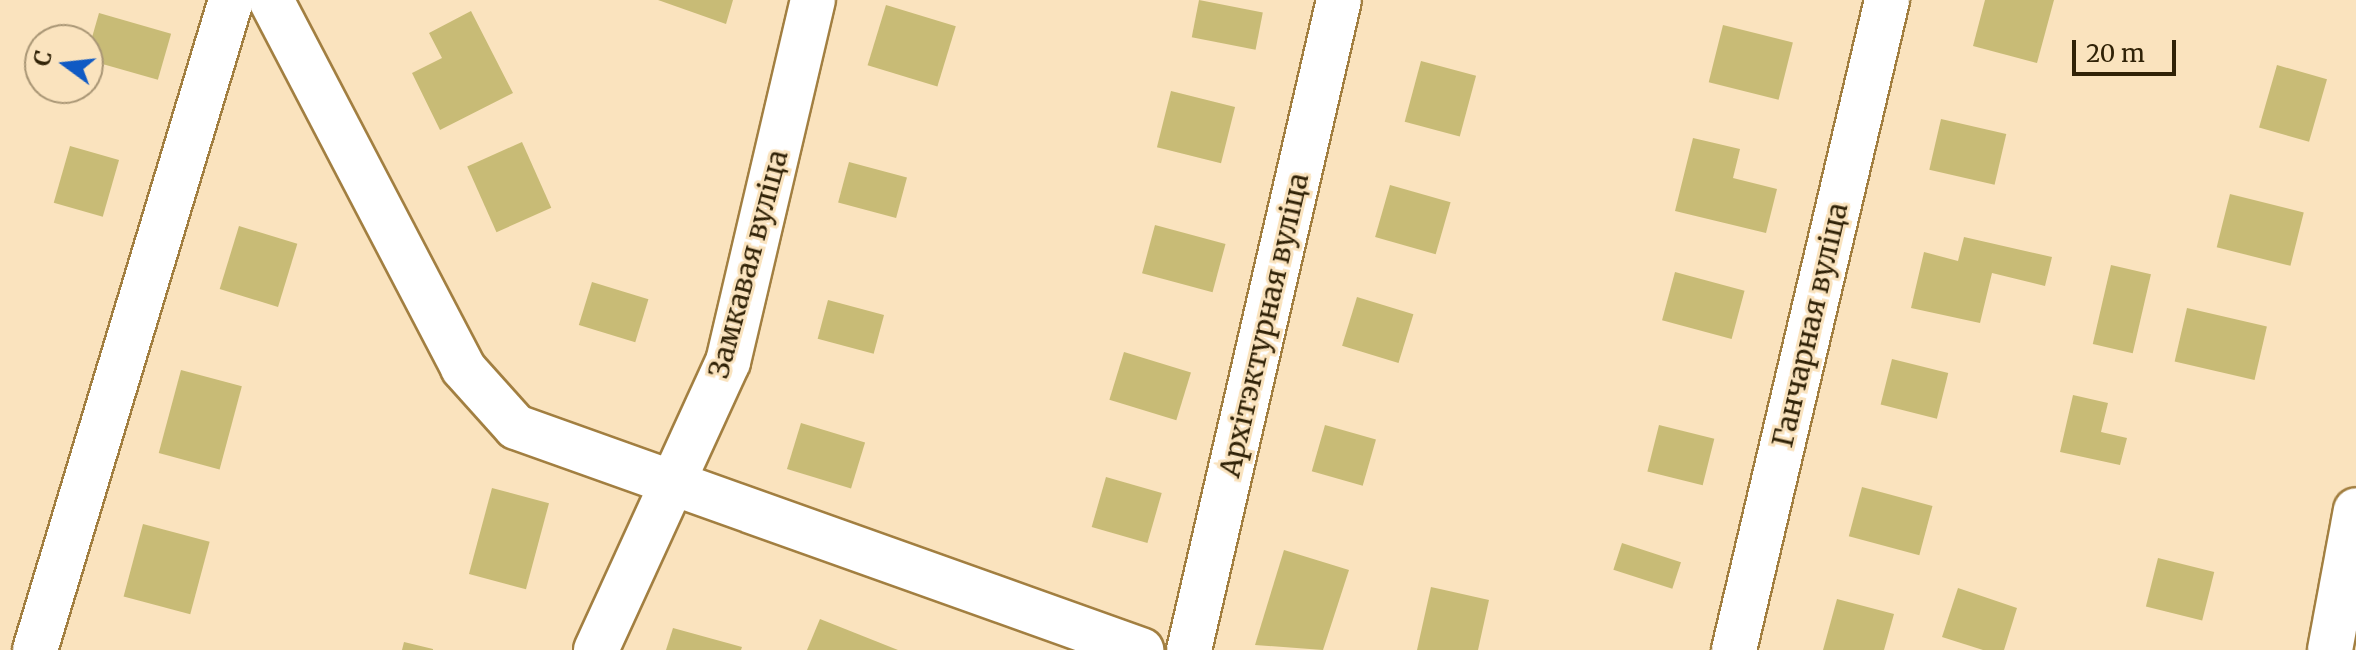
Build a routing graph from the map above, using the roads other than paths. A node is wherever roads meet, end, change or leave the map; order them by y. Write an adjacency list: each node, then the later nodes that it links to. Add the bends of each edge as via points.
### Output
1 (231, 0): 8 (street)
2 (271, 0): 6 (street, via 463,368 516,427)
3 (813, 0): 6 (street, Замкавая вуліца, via 728,362)
4 (1339, 0): 11 (street, Архітэктурная вуліца)
5 (1887, 0): 12 (street, Ганчарная вуліца)
6 (674, 486): 9 (street, Замкавая вуліца); 10 (street)
7 (2356, 510): 13 (street)
8 (35, 650)
9 (596, 650)
10 (1141, 650)
11 (1189, 650)
12 (1734, 650)
13 (2330, 650)

